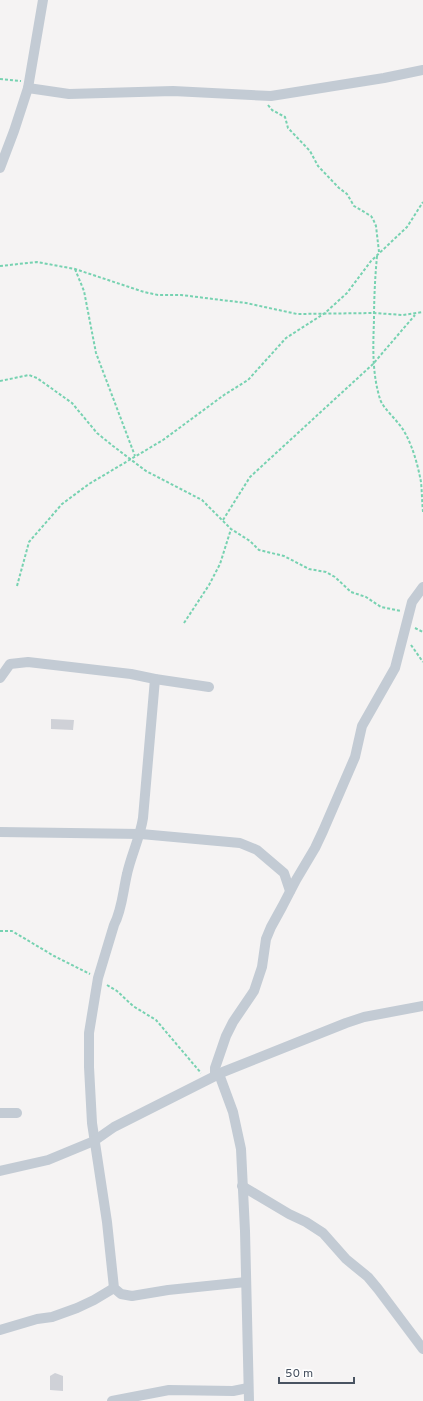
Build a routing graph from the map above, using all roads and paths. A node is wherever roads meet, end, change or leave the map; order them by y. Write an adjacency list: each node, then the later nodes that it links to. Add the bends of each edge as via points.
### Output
1 (43, 0): 4 (street)
2 (423, 70): 5 (street, via 271,96)
3 (0, 79): 4 (path)
4 (28, 85): 5 (street, via 69,94 173,91); 6 (street)
5 (262, 95): 8 (path, via 272,110 284,118 288,128 310,152 318,166 346,194 354,206 374,219)
6 (0, 168)
7 (423, 202): 8 (path, via 407,227)
8 (379, 252): 9 (path)
9 (377, 255): 12 (path, via 347,292); 14 (path)
10 (0, 266): 11 (path, via 37,262)
11 (75, 269): 12 (path, via 158,295 181,295 246,303 297,314); 18 (path, via 84,291 96,354)
12 (325, 312): 14 (path); 18 (path, via 286,338 248,380 163,440)
13 (423, 312): 15 (path)
14 (374, 313): 15 (path); 16 (path)
15 (416, 314): 16 (path)
16 (373, 364): 20 (path, via 382,404 399,422 412,449 421,482); 21 (path, via 250,477)
17 (0, 381): 19 (path, via 29,375 37,378 72,403 97,433)
18 (135, 456): 19 (path)
19 (131, 460): 21 (path, via 146,471 202,500); 23 (path, via 89,484 62,504 29,542)
20 (423, 512)
21 (222, 520): 22 (path)
22 (231, 529): 25 (path, via 259,550 284,556 309,569 332,574 346,589 366,597 381,608); 26 (path, via 220,564)
23 (17, 586)
24 (423, 588): 25 (street, via 414,599)
25 (410, 612): 27 (street)
26 (184, 623)
27 (404, 636): 28 (path); 34 (street, via 395,668 362,726 355,757 323,831)
28 (423, 662)
29 (0, 678): 30 (street, via 10,664 28,662)
30 (155, 679): 31 (street); 33 (street)
31 (209, 687)
32 (0, 832): 33 (street)
33 (140, 834): 34 (street, via 240,843 257,850 284,873); 36 (street, via 127,873 118,917)
34 (290, 891): 38 (street, via 268,934 262,967 254,991 226,1036)
35 (0, 931): 36 (path, via 12,931)
36 (98, 978): 38 (path, via 133,1006 156,1020); 41 (street, via 90,1033)
37 (423, 1006): 38 (street, via 364,1017)
38 (214, 1077): 41 (street, via 114,1128); 43 (street, via 233,1112 240,1149)
39 (0, 1113): 40 (street)
40 (17, 1113)
41 (94, 1141): 42 (street, via 48,1160); 45 (street)
42 (0, 1171)
43 (242, 1186): 44 (street); 47 (street, via 322,1233 346,1259 368,1277)
44 (246, 1282): 45 (street, via 132,1296 121,1294); 48 (street)
45 (114, 1288): 46 (street, via 77,1308)
46 (0, 1330)
47 (423, 1349)
48 (248, 1388): 49 (street, via 233,1391 169,1390); 50 (street)
49 (112, 1401)
50 (249, 1401)

